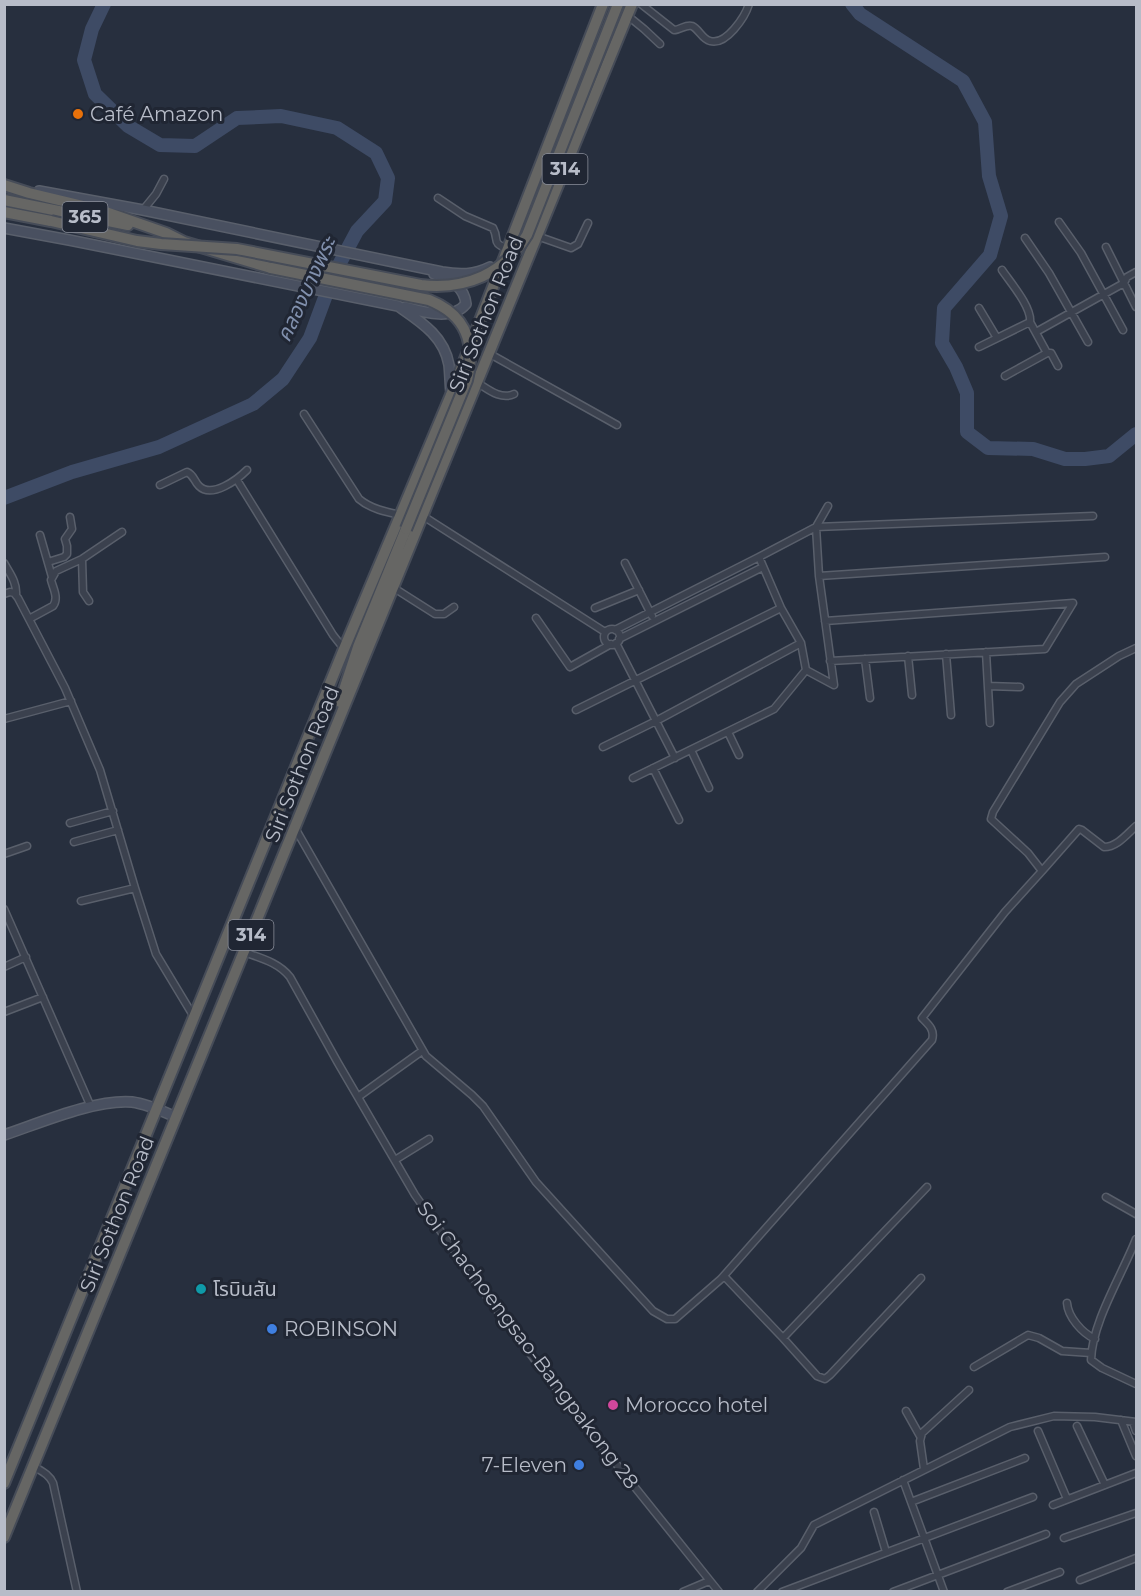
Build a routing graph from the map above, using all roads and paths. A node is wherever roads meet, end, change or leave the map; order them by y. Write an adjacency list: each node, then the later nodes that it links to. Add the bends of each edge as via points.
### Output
1 (603, 4): 21 (highway, Siri Sothon Road / 314)
2 (618, 4): 13 (highway, bridge, via 527,235 507,261 477,279 432,287 237,249 137,241)
3 (632, 4): 6 (highway, Siri Sothon Road / 314)
4 (641, 4): 5 (street, via 674,30 692,26 715,42 733,31)
5 (749, 4)
6 (628, 16): 7 (street); 18 (highway, Siri Sothon Road / 314)
7 (660, 44)
8 (164, 179): 12 (street)
9 (4, 185): 12 (main road, 365); 17 (highway, via 100,210)
10 (438, 198): 21 (street, via 493,228 496,242)
11 (4, 200): 17 (highway, 365)
12 (143, 210): 22 (main road, 365)
13 (4, 212)
14 (1059, 222): 26 (street)
15 (588, 224): 18 (street, via 578,244 571,248)
16 (4, 228): 29 (main road, 365)
17 (166, 233): 109 (highway, bridge, via 271,268 429,300 453,313 469,340 467,380 358,647)
18 (537, 236): 28 (highway, Siri Sothon Road / 314)
19 (1025, 238): 32 (street)
20 (1106, 247): 25 (street)
21 (508, 252): 22 (main road, 365, via 482,271 465,275); 27 (highway, Siri Sothon Road / 314)
22 (416, 266): 29 (main road, via 458,286 466,303 461,309 430,314)
23 (1002, 270): 33 (street, via 1019,294)
24 (1137, 272): 25 (street)
25 (1124, 283): 26 (street); 30 (street)
26 (1103, 295): 32 (street); 35 (street)
27 (489, 298): 28 (highway, via 499,306); 34 (highway, Siri Sothon Road / 314)
28 (510, 303): 37 (highway, Siri Sothon Road / 314)
29 (399, 306): 47 (main road, 365, via 441,342 449,363)
30 (1137, 307)
31 (980, 308): 38 (street)
32 (1071, 312): 36 (street); 39 (street)
33 (1030, 322): 36 (street); 38 (street)
34 (479, 324): 37 (highway, via 490,322); 47 (highway, Siri Sothon Road / 314)
35 (1123, 330)
36 (1036, 332): 41 (street)
37 (498, 333): 42 (highway, Siri Sothon Road / 314)
38 (997, 338): 40 (street)
39 (1088, 342)
40 (980, 347)
41 (1047, 353): 43 (street, via 1051,353); 44 (street)
42 (490, 354): 45 (highway, Siri Sothon Road / 314); 49 (street)
43 (1058, 366)
44 (1005, 376)
45 (478, 383): 46 (street, via 501,396); 55 (highway, Siri Sothon Road / 314)
46 (514, 394)
47 (451, 395): 54 (highway, Siri Sothon Road / 314)
48 (304, 414): 54 (street, via 359,499)
49 (618, 425)
50 (248, 470): 51 (street)
51 (237, 480): 52 (street, via 204,490 187,472); 88 (street)
52 (160, 485)
53 (828, 506): 58 (street)
54 (401, 515): 88 (highway, Siri Sothon Road / 314)
55 (423, 516): 70 (highway, Siri Sothon Road / 314); 84 (street)
56 (1093, 516): 58 (street)
57 (70, 517): 64 (street, via 72,530 65,539 67,554)
58 (816, 527): 61 (street); 68 (street)
59 (122, 532): 63 (street)
60 (40, 535): 64 (street)
61 (759, 557): 67 (street); 78 (street)
62 (1106, 557): 68 (street)
63 (82, 559): 69 (street, via 56,571); 74 (street, via 83,592)
64 (48, 562): 69 (street)
65 (4, 563): 73 (street, via 15,581)
66 (625, 563): 71 (street)
67 (763, 567): 77 (street); 82 (street)
68 (819, 576): 81 (street)
69 (52, 577): 80 (street, via 56,602)
70 (394, 588): 75 (street, via 435,614 444,614); 109 (highway, Siri Sothon Road / 314)
71 (639, 590): 76 (street); 78 (street)
72 (4, 594): 73 (street)
73 (16, 595): 80 (street)
74 (89, 601)
75 (454, 607)
76 (595, 608)
77 (781, 608): 86 (street); 95 (street)
78 (651, 613): 82 (street); 83 (street)
79 (536, 618): 85 (street, via 570,667)
80 (29, 619): 100 (street)
81 (825, 621): 89 (street, via 1073,603 1045,649); 93 (street)
82 (656, 622): 85 (street)
83 (615, 630): 84 (street); 85 (street, via 619,633)
84 (605, 632): 85 (street, via 604,640)
85 (615, 642): 95 (street)
86 (801, 643): 94 (street); 104 (street)
87 (1137, 648): 124 (street, via 1076,684 1060,702 993,812 991,819)
88 (344, 649): 134 (highway, Siri Sothon Road / 314)
89 (986, 652): 90 (street); 96 (street)
90 (946, 654): 91 (street); 102 (street)
91 (908, 656): 92 (street); 98 (street)
92 (865, 659): 93 (street); 99 (street)
93 (830, 661): 94 (street, via 834,685)
94 (806, 670): 106 (street, via 774,709)
95 (635, 681): 101 (street); 104 (street)
96 (988, 686): 97 (street); 105 (street)
97 (1020, 687)
98 (912, 695)
99 (870, 698)
100 (71, 701): 103 (street); 115 (street)
101 (576, 710)
102 (951, 716)
103 (4, 719)
104 (656, 721): 107 (street); 111 (street)
105 (990, 723)
106 (728, 732): 108 (street); 110 (street)
107 (603, 747)
108 (691, 750): 111 (street); 114 (street)
109 (325, 752): 119 (highway, Siri Sothon Road / 314)
110 (739, 755)
111 (675, 758): 112 (street)
112 (653, 768): 113 (street); 116 (street)
113 (633, 778)
114 (709, 788)
115 (113, 811): 117 (street); 120 (street)
116 (679, 820)
117 (70, 823)
118 (1137, 826): 124 (street, via 1108,847 1079,829)
119 (295, 828): 129 (highway, Siri Sothon Road / 314); 135 (street)
120 (118, 830): 121 (street); 125 (street)
121 (74, 842)
122 (27, 846): 123 (street)
123 (4, 854)
124 (1042, 871): 147 (street, via 922,1018 933,1030 932,1040)
125 (135, 888): 126 (street); 134 (street, via 156,954)
126 (81, 901)
127 (4, 909): 128 (street)
128 (6, 916): 130 (street)
129 (244, 952): 136 (street, Soi Chachoengsao-Bangpakong 28, via 285,971); 139 (highway, Siri Sothon Road / 314)
130 (26, 957): 131 (street); 132 (street)
131 (4, 967)
132 (43, 997): 133 (street); 137 (street)
133 (4, 1012)
134 (194, 1017): 138 (highway, Siri Sothon Road / 314)
135 (422, 1051): 136 (street); 147 (street, via 483,1106 536,1182 653,1311 675,1319)
136 (358, 1097): 142 (street, Soi Chachoengsao-Bangpakong 28)
137 (91, 1107): 138 (main road, via 133,1102); 140 (main road)
138 (156, 1109): 139 (main road); 169 (highway, Siri Sothon Road / 314)
139 (176, 1117): 165 (highway, Siri Sothon Road / 314)
140 (4, 1135)
141 (429, 1139): 142 (street)
142 (395, 1160): 186 (street, Soi Chachoengsao-Bangpakong 28, via 415,1195 490,1300)
143 (927, 1187): 150 (street)
144 (1106, 1197): 145 (street)
145 (1137, 1214)
146 (1137, 1239): 151 (street)
147 (724, 1276): 150 (street)
148 (921, 1278): 150 (street, via 825,1378 817,1376)
149 (1067, 1303): 151 (street, via 1084,1333)
150 (783, 1338)
151 (1095, 1339): 152 (street)
152 (1091, 1353): 153 (street, via 1062,1351 1028,1335); 154 (street, via 1095,1364)
153 (974, 1367)
154 (1137, 1384)
155 (969, 1390): 162 (street)
156 (906, 1411): 162 (street)
157 (1121, 1420): 158 (street); 163 (street); 166 (street, via 1078,1416 1036,1420 1010,1427)
158 (1135, 1422): 161 (street)
159 (1077, 1426): 170 (street)
160 (1038, 1431): 172 (street)
161 (1137, 1431)
162 (920, 1436): 166 (street)
163 (1137, 1456)
164 (1025, 1458): 173 (street)
165 (33, 1466): 178 (highway, Siri Sothon Road / 314); 187 (street, via 53,1483)
166 (924, 1469): 168 (street)
167 (1137, 1473): 170 (street)
168 (903, 1480): 173 (street); 190 (street, via 814,1525 801,1548)
169 (4, 1483)
170 (1105, 1485): 172 (street)
171 (1033, 1497): 179 (street)
172 (1067, 1499): 174 (street)
173 (911, 1502): 179 (street)
174 (1053, 1505)
175 (874, 1512): 181 (street)
176 (1137, 1513): 180 (street)
177 (1046, 1534): 184 (street)
178 (4, 1537)
179 (924, 1538): 181 (street); 184 (street)
180 (1064, 1538)
181 (886, 1552): 191 (street)
182 (1137, 1558): 185 (street)
183 (1060, 1572): 194 (street)
184 (937, 1575): 192 (street); 193 (street)
185 (1080, 1580)
186 (709, 1581): 188 (street); 189 (street, Soi Chachoengsao-Bangpakong 28)
187 (76, 1592)
188 (683, 1592)
189 (719, 1592)
190 (757, 1592)
191 (782, 1592)
192 (893, 1592)
193 (944, 1592)
194 (1007, 1592)

